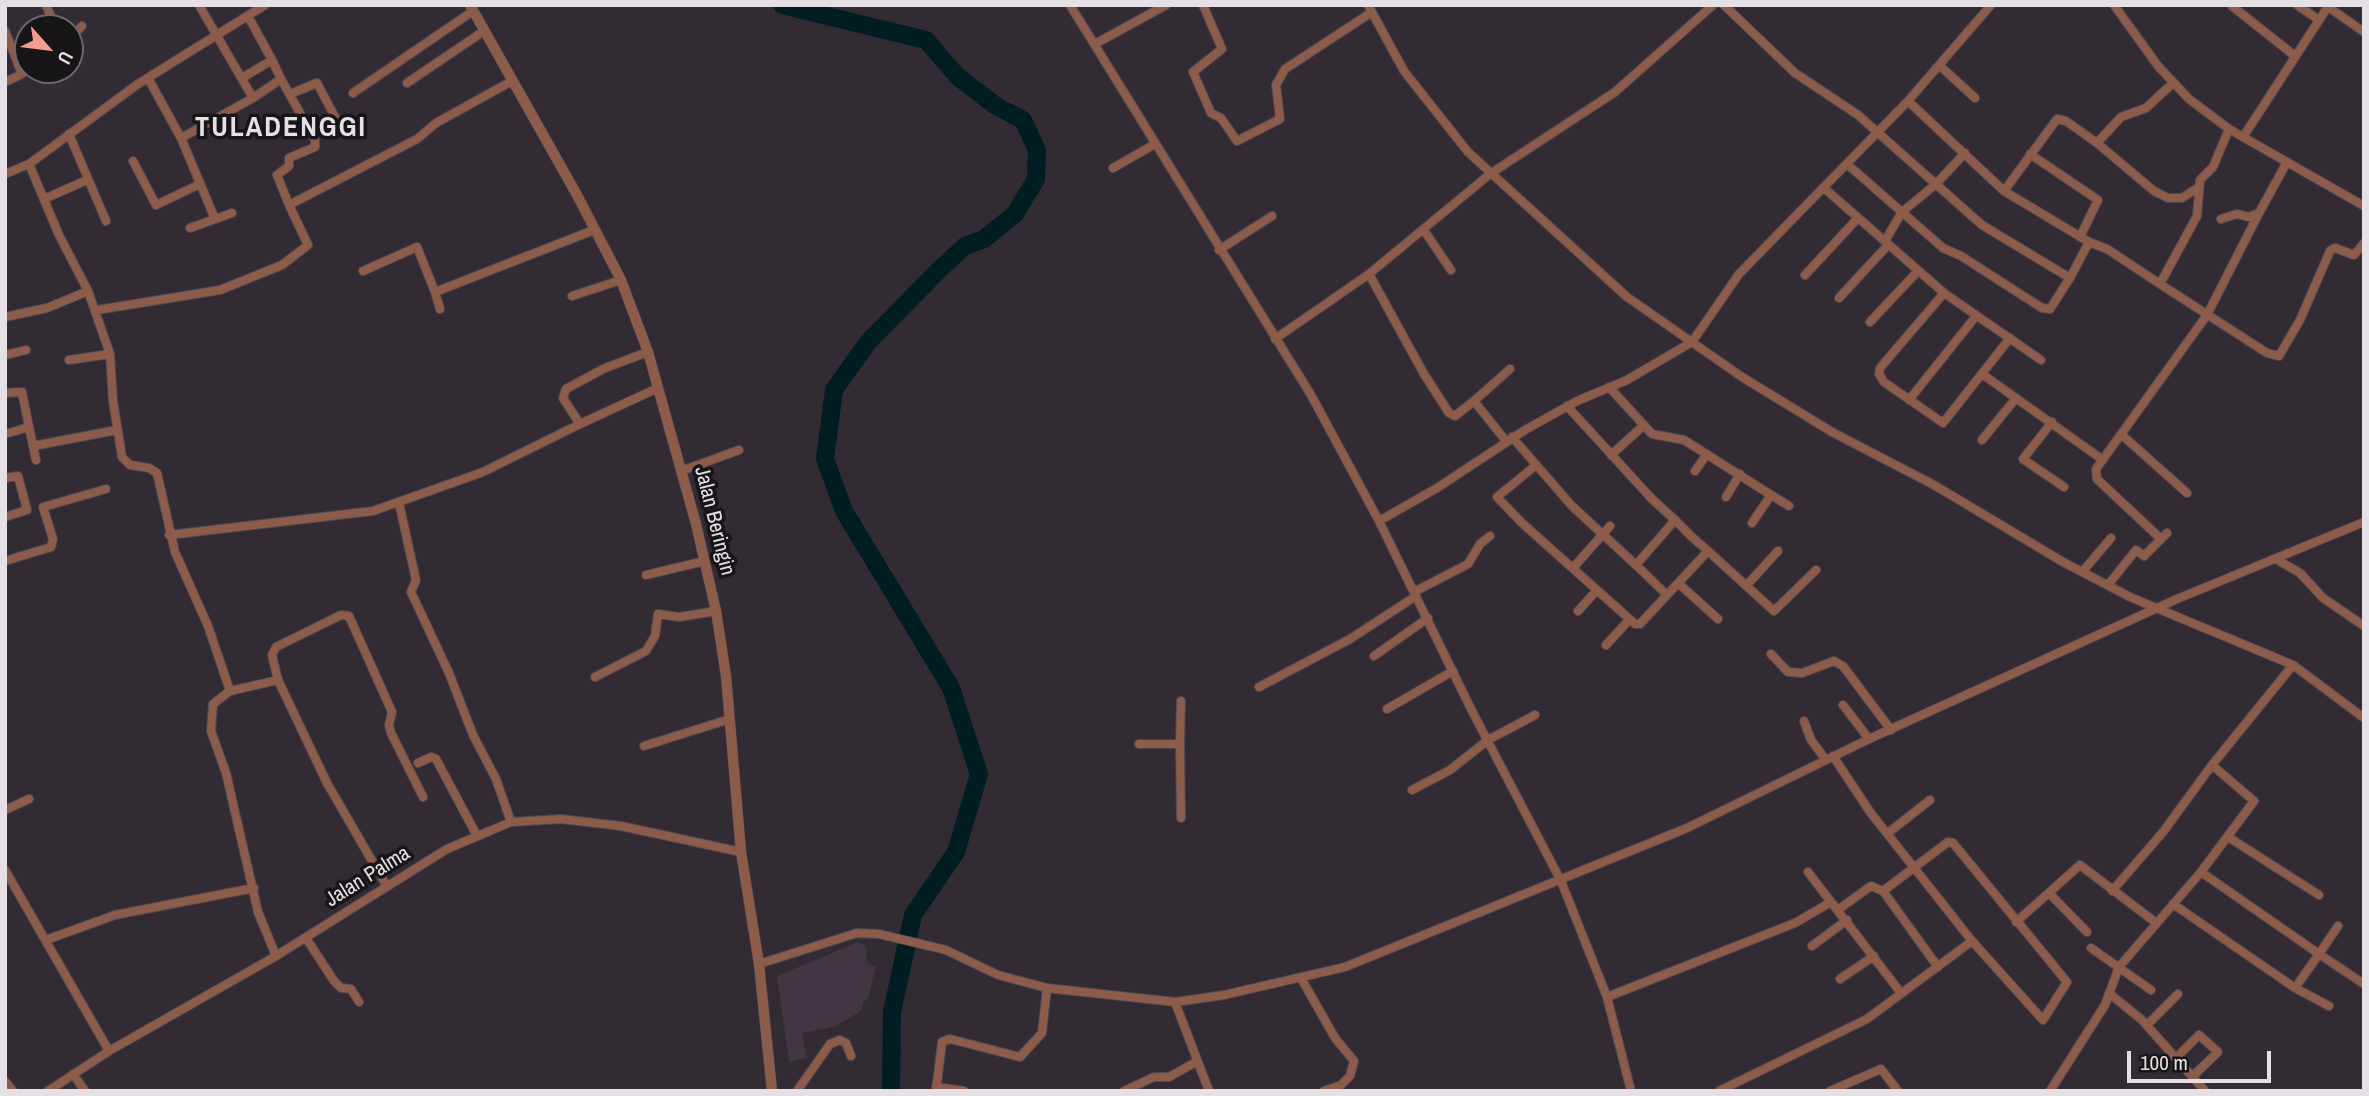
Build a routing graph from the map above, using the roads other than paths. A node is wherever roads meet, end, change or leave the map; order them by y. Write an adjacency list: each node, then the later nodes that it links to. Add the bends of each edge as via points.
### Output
1 (199, 5): 21 (street)
2 (265, 5): 16 (street)
3 (1070, 5): 22 (street)
4 (1166, 5): 22 (street)
5 (1203, 5): 15 (street, via 1222,49 1193,72 1211,113 1221,118 1237,141 1280,119 1276,85 1285,69)
6 (1713, 5): 54 (street, via 1615,92)
7 (1724, 5): 40 (street, via 1795,73 1838,99)
8 (1992, 5): 26 (street)
9 (1997, 5): 37 (street)
10 (2114, 5): 32 (street)
11 (2297, 5): 17 (street)
12 (2232, 6): 24 (street)
13 (2328, 6): 17 (street); 20 (street)
14 (471, 8): 19 (street, Jalan Beringin); 33 (street)
15 (1370, 9): 54 (street, via 1404,71)
16 (248, 16): 21 (street); 25 (street)
17 (2319, 20): 24 (street)
18 (5, 31): 23 (street)
19 (484, 31): 30 (street, Jalan Beringin); 31 (street)
20 (2364, 32)
21 (216, 36): 27 (street); 28 (street)
22 (1095, 44): 45 (street)
23 (14, 49)
24 (2295, 56): 42 (street)
25 (272, 60): 28 (street); 29 (street)
26 (1939, 65): 36 (street); 37 (street)
27 (148, 78): 41 (street); 43 (street)
28 (242, 78): 35 (street)
29 (281, 79): 34 (street); 35 (street)
30 (512, 81): 62 (street, via 436,123 417,139); 74 (street, Jalan Beringin)
31 (407, 83)
32 (2173, 83): 39 (street); 44 (street, via 2146,108 2121,117)
33 (353, 93)
34 (290, 94): 38 (street, via 317,83); 62 (street, via 316,143 289,158 289,166 277,175)
35 (253, 98): 43 (street)
36 (1975, 98)
37 (1908, 101): 40 (street); 46 (street)
38 (335, 117)
39 (2229, 129): 42 (street); 58 (street)
40 (1876, 132): 51 (street); 57 (street)
41 (69, 135): 50 (street); 55 (street)
42 (2243, 137): 49 (street)
43 (181, 138): 56 (street)
44 (2097, 143): 47 (street, via 2057,119); 58 (street, via 2168,198 2182,198)
45 (1155, 144): 52 (street); 79 (street)
46 (1965, 153): 57 (street); 60 (street)
47 (2030, 154): 60 (street); 75 (street, via 2098,200)
48 (133, 161): 56 (street, via 156,205)
49 (2287, 162): 63 (street); 65 (street)
50 (29, 164): 53 (street); 61 (street)
51 (1847, 164): 59 (street); 66 (street)
52 (1113, 168)
53 (5, 174)
54 (1490, 174): 73 (street); 101 (street, via 1614,288)
55 (87, 180): 61 (street); 71 (street)
56 (200, 184): 69 (street)
57 (1936, 184): 66 (street); 85 (street, via 1982,225)
58 (2199, 187): 87 (street, via 2197,216)
59 (1824, 188): 68 (street); 101 (street, via 1740,274)
60 (2004, 191): 75 (street)
61 (44, 199): 88 (street)
62 (289, 205): 94 (street, via 308,245 282,265 220,290)
63 (2364, 206)
64 (232, 213): 69 (street)
65 (2259, 213): 70 (street); 95 (street)
66 (1904, 214): 77 (street); 85 (street, via 1943,248 2047,310)
67 (1272, 216): 79 (street)
68 (1858, 218): 77 (street); 83 (street)
69 (215, 219): 72 (street)
70 (2221, 219)
71 (106, 221)
72 (190, 228)
73 (1423, 229): 80 (street); 84 (street)
74 (594, 230): 86 (street, Jalan Beringin); 89 (street)
75 (2080, 237): 76 (street)
76 (2089, 242): 85 (street); 87 (street)
77 (1886, 243): 82 (street); 91 (street)
78 (2364, 243): 95 (street, via 2354,255 2336,248 2330,251 2279,356 2266,353)
79 (1219, 250): 100 (street)
80 (1451, 270)
81 (363, 271): 89 (street, via 417,247)
82 (1918, 271): 90 (street); 98 (street)
83 (1805, 273)
84 (1369, 274): 100 (street); 115 (street, via 1449,413 1455,416)
85 (2070, 278)
86 (621, 280): 92 (street); 103 (street, Jalan Beringin)
87 (2160, 284): 95 (street)
88 (88, 291): 94 (street); 97 (street, via 47,308)
89 (435, 292): 93 (street)
90 (1944, 293): 96 (street); 114 (street, via 1880,368 1884,382)
91 (1840, 295)
92 (572, 296)
93 (440, 309)
94 (97, 310): 104 (street)
95 (2207, 315): 123 (street)
96 (1976, 316): 99 (street); 114 (street)
97 (5, 317)
98 (1870, 320)
99 (2010, 338): 107 (street); 109 (street)
100 (1275, 339): 148 (street)
101 (1692, 342): 110 (street); 164 (street, via 1832,432)
102 (26, 350): 105 (street)
103 (648, 352): 111 (street, Jalan Beringin); 118 (street, via 566,389 563,398)
104 (110, 354): 106 (street); 121 (street)
105 (5, 355)
106 (69, 360)
107 (2041, 360)
108 (1510, 369): 115 (street)
109 (1982, 374): 113 (street); 114 (street, via 1943,423)
110 (1609, 387): 116 (street); 120 (street)
111 (658, 388): 118 (street); 133 (street, Jalan Beringin)
112 (5, 393): 119 (street, via 22,391)
113 (2016, 398): 117 (street); 124 (street)
114 (1909, 400)
115 (1475, 401): 125 (street)
116 (1567, 407): 125 (street); 129 (street)
117 (2052, 422): 131 (street); 137 (street, via 2023,459)
118 (580, 424): 142 (street, via 483,472)
119 (29, 426): 122 (street); 126 (street)
120 (1643, 426): 128 (street, via 1656,436 1676,437); 129 (street)
121 (117, 430): 126 (street); 152 (street, via 125,463 157,473)
122 (5, 434)
123 (2122, 435): 131 (street); 139 (street)
124 (1982, 440)
125 (1514, 443): 132 (street); 148 (street)
126 (33, 446): 130 (street)
127 (739, 450): 133 (street)
128 (1707, 454): 134 (street); 135 (street)
129 (1611, 455): 147 (street)
130 (36, 460)
131 (2103, 460): 167 (street, via 2096,469 2097,479 2164,536 2144,556 2136,550)
132 (1535, 466): 153 (street); 162 (street, via 1497,497)
133 (681, 471): 160 (street, Jalan Beringin)
134 (1695, 471)
135 (1740, 474): 140 (street); 141 (street)
136 (5, 478): 145 (street, via 18,476)
137 (2064, 487)
138 (106, 489): 144 (street)
139 (2188, 493)
140 (1772, 495): 143 (street); 150 (street)
141 (1726, 497)
142 (399, 503): 152 (street, via 373,511); 212 (street, via 416,580 411,592 496,779)
143 (1789, 506)
144 (43, 507): 145 (street); 159 (street, via 51,547)
145 (27, 510): 146 (street)
146 (5, 517)
147 (1675, 520): 156 (street); 161 (street)
148 (1379, 521): 170 (street)
149 (2364, 522): 158 (street)
150 (1752, 523)
151 (1610, 526): 153 (street)
152 (169, 535): 189 (street)
153 (1602, 535): 161 (street); 162 (street)
154 (1490, 536): 170 (street, via 1468,564)
155 (2111, 538): 164 (street)
156 (1708, 551): 166 (street); 168 (street)
157 (1778, 551): 168 (street)
158 (2276, 559): 172 (street); 180 (street)
159 (5, 561)
160 (705, 561): 165 (street); 174 (street, Jalan Beringin)
161 (1636, 565): 171 (street)
162 (1573, 569): 169 (street)
163 (1815, 569): 168 (street, via 1774,611)
164 (2083, 572): 167 (street)
165 (646, 575)
166 (1678, 583): 171 (street); 177 (street)
167 (2108, 584): 173 (street)
168 (1746, 586)
169 (1597, 590): 175 (street); 178 (street)
170 (1415, 594): 176 (street); 188 (street, via 1350,639)
171 (1667, 595): 178 (street, via 1640,624)
172 (2181, 597): 173 (street); 179 (street, via 2178,611)
173 (2156, 609): 179 (street); 197 (street)
174 (716, 611): 186 (street, via 679,617 658,614 646,651); 195 (street, Jalan Beringin)
175 (1578, 611)
176 (1427, 618): 183 (street); 185 (street)
177 (1718, 619)
178 (1629, 620): 181 (street)
179 (2186, 622): 184 (street)
180 (2364, 626)
181 (1606, 645)
182 (1771, 654): 197 (street, via 1788,672 1801,673 1834,661 1843,666)
183 (1374, 656)
184 (2293, 666): 194 (street); 205 (street)
185 (1453, 671): 192 (street); 199 (street)
186 (595, 677)
187 (278, 680): 189 (street); 207 (street, via 272,655 276,647 341,615 349,616 392,712 391,733); 222 (street, via 327,783)
188 (1259, 687)
189 (230, 691): 223 (street, via 213,705 211,731)
190 (1181, 701): 201 (street)
191 (1843, 705): 198 (street)
192 (1387, 709)
193 (1535, 715): 199 (street)
194 (2364, 718)
195 (730, 719): 202 (street); 216 (street, Jalan Beringin)
196 (1804, 721): 203 (street, via 1811,740)
197 (1891, 730): 198 (street)
198 (1869, 739): 203 (street)
199 (1488, 740): 206 (street, via 1450,770); 221 (street)
200 (1139, 744): 201 (street)
201 (1180, 744): 211 (street)
202 (644, 746)
203 (1830, 758): 213 (street); 221 (street, via 1687,828)
204 (418, 763): 214 (street, via 436,759)
205 (2212, 765): 215 (street, via 2254,802); 225 (street)
206 (1412, 790)
207 (423, 797)
208 (29, 800): 210 (street)
209 (1930, 800): 213 (street)
210 (5, 810)
211 (1181, 818)
212 (510, 822): 214 (street, Jalan Palma); 216 (street, Jalan Palma, via 561,819 621,826)
213 (1888, 833): 217 (street)
214 (476, 834): 222 (street, Jalan Palma)
215 (2228, 837): 220 (street); 227 (street)
216 (741, 852): 244 (street, Jalan Beringin)
217 (1914, 867): 224 (street); 232 (street, via 1953,843); 238 (street)
218 (5, 871): 237 (street)
219 (1808, 872): 228 (street)
220 (2201, 872): 229 (street); 241 (street)
221 (1562, 881): 247 (street, via 1400,947); 256 (street)
222 (386, 885): 236 (street, Jalan Palma)
223 (254, 888): 237 (street, via 115,915); 242 (street, via 258,912)
224 (1883, 891): 230 (street, via 1871,887); 245 (street)
225 (2112, 891): 226 (street, via 2080,865); 233 (street)
226 (2049, 893): 232 (street); 235 (street)
227 (2319, 895)
228 (1831, 902): 230 (street); 256 (street, via 1795,923)
229 (2173, 904): 233 (street); 251 (street)
230 (1839, 909): 231 (street)
231 (1847, 920): 239 (street); 243 (street)
232 (2016, 922): 238 (street, via 2067,982 2043,1020)
233 (2155, 922): 246 (street)
234 (2339, 926): 241 (street)
235 (2087, 932)
236 (306, 938): 242 (street, Jalan Palma); 257 (street, via 334,981 351,989)
237 (46, 940): 261 (street)
238 (1972, 941): 245 (street)
239 (1812, 946)
240 (2091, 948): 246 (street)
241 (2319, 954): 249 (street); 251 (street)
242 (276, 956): 261 (street, Jalan Palma)
243 (1874, 956): 248 (street); 253 (street)
244 (759, 964): 250 (street, via 857,933 879,934 946,950 998,975); 274 (street, Jalan Beringin)
245 (1938, 967): 253 (street)
246 (2119, 967): 252 (street); 254 (street)
247 (1300, 978): 258 (street); 279 (street, via 1354,1061 1350,1076)
248 (1840, 979)
249 (2364, 984)
250 (1047, 988): 258 (street); 269 (street, via 1042,1032 1020,1057 950,1039 942,1042)
251 (2295, 988): 259 (street)
252 (2151, 990)
253 (1901, 993): 268 (street, via 1867,1018)
254 (2110, 994): 260 (street); 285 (street)
255 (2178, 994): 260 (street)
256 (1607, 997): 280 (street)
257 (359, 1002)
258 (1175, 1002): 264 (street)
259 (2329, 1006)
260 (2147, 1026): 263 (street)
261 (109, 1051): 265 (street, Jalan Palma)
262 (851, 1056): 275 (street, via 846,1043 830,1044)
263 (2177, 1058): 266 (street); 266 (street, via 2199,1035 2218,1052)
264 (1196, 1062): 277 (street, via 1169,1077 1154,1077); 278 (street)
265 (73, 1073): 272 (street, Jalan Palma); 273 (street)
266 (2193, 1076): 286 (street)
267 (5, 1081): 271 (street)
268 (1740, 1081): 281 (street); 282 (street)
269 (936, 1089): 276 (street)
270 (1841, 1089): 283 (street); 284 (street, via 1881,1069)
271 (13, 1091)
272 (48, 1091)
273 (85, 1091)
274 (772, 1091)
275 (797, 1091)
276 (964, 1091)
277 (1124, 1091)
278 (1209, 1091)
279 (1324, 1091)
280 (1631, 1091)
281 (1719, 1091)
282 (1744, 1091)
283 (1830, 1091)
284 (1898, 1091)
285 (2050, 1091)
286 (2205, 1091)

